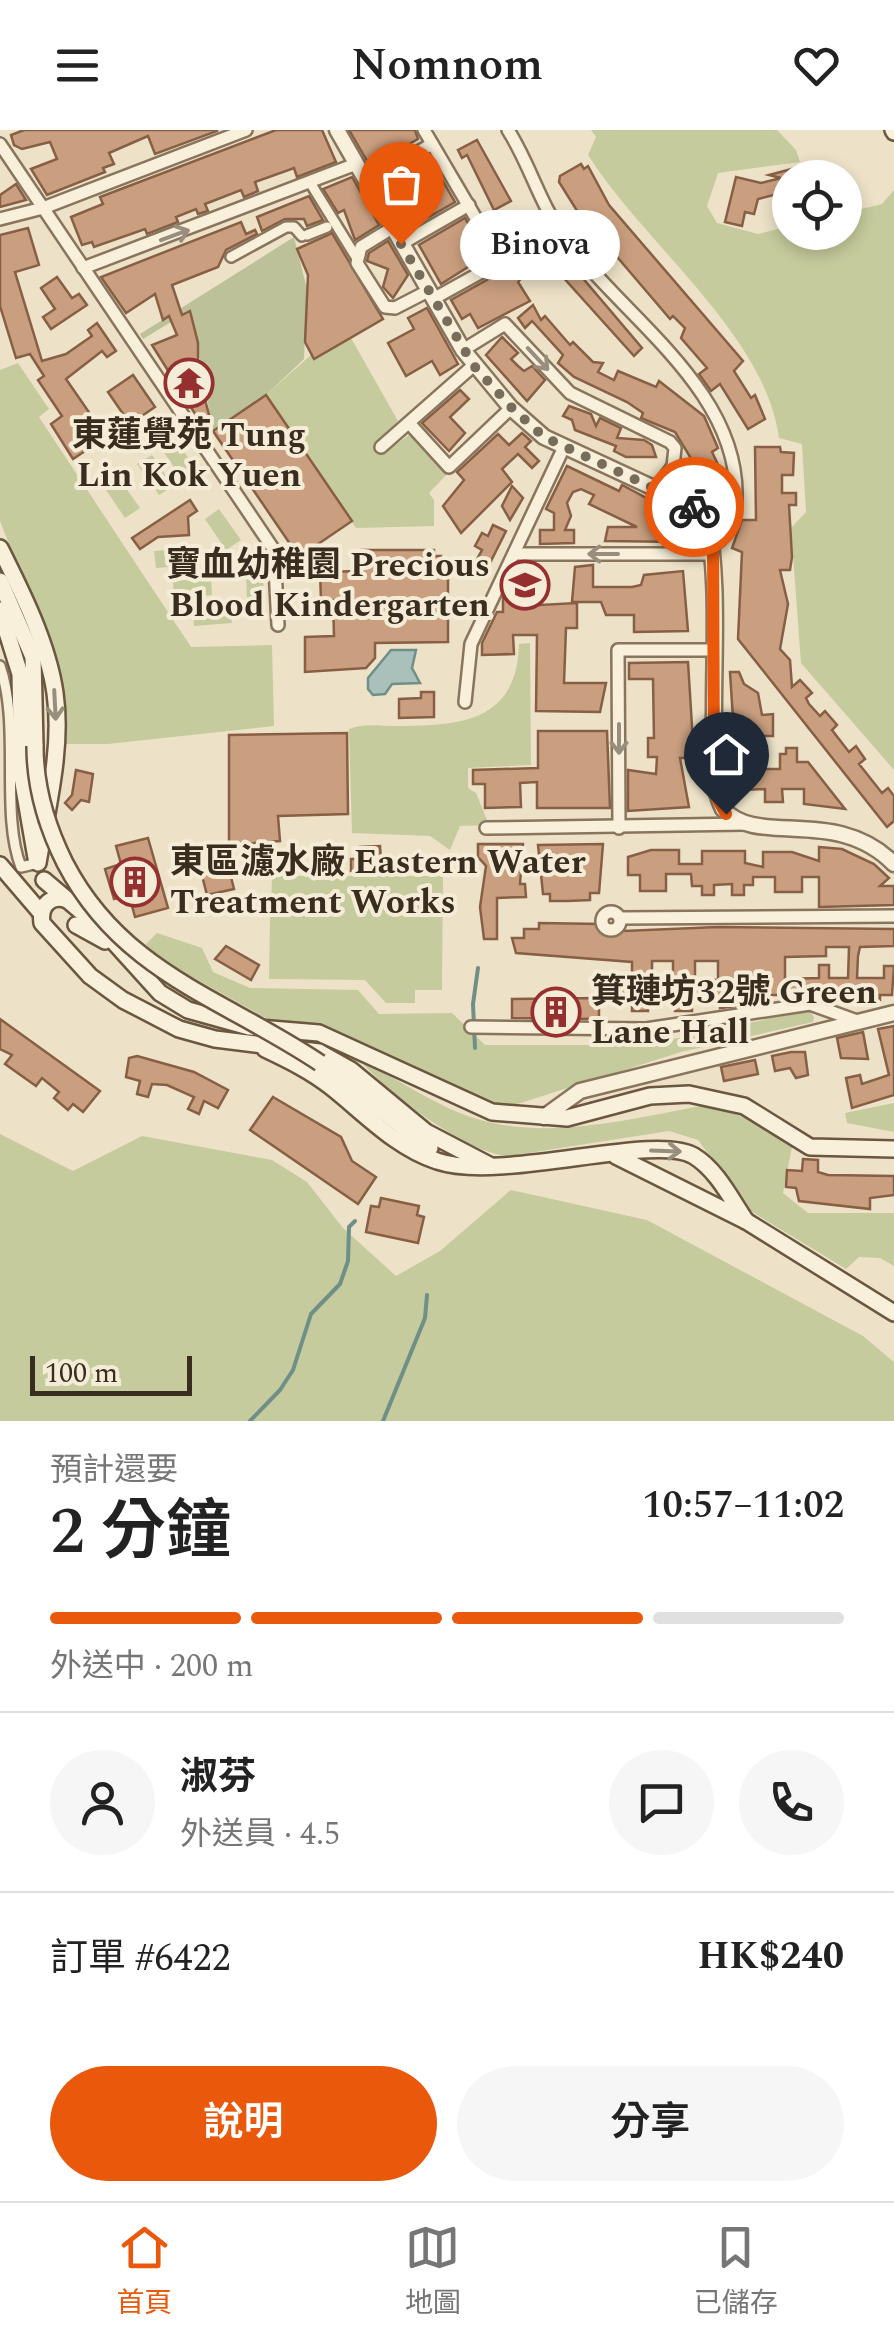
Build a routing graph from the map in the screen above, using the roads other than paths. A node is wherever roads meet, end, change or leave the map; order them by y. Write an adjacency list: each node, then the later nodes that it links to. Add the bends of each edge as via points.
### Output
1 (246, 130): 11 (street)
2 (337, 130): 7 (street)
3 (424, 130): 6 (street)
4 (508, 130): 30 (street, via 556,226 686,372 720,427 734,465 736,510)
5 (0, 144): 11 (street)
6 (432, 144): 8 (street); 10 (street)
7 (356, 164): 8 (street); 9 (street)
8 (367, 182): 14 (street)
9 (311, 184): 17 (street); 20 (street, one-way to 9)
10 (469, 205): 15 (street); 19 (street)
11 (42, 208): 12 (street); 20 (street)
12 (0, 219)
13 (327, 227): 18 (street, via 305,235 286,227)
14 (392, 228): 15 (street); 17 (street)
15 (401, 244): 21 (street)
16 (525, 248): 19 (street)
17 (356, 257): 21 (street, via 385,308)
18 (230, 258)
19 (502, 262): 21 (street)
20 (83, 268): 34 (street, via 274,550)
21 (430, 295): 22 (street)
22 (463, 350): 23 (street); 28 (street, one-way to 28, via 506,324 570,392 670,442 673,466)
23 (474, 366): 24 (street); 25 (street)
24 (512, 408): 25 (street, via 449,467); 26 (street)
25 (409, 423): 27 (street)
26 (564, 447): 28 (street); 31 (street)
27 (381, 448)
28 (656, 489): 30 (street, via 706,512)
29 (0, 548): 43 (main road, one-way to 43, via 45,652 56,696)
30 (714, 549): 31 (street, one-way to 31); 35 (street)
31 (514, 554): 37 (street, via 471,644)
32 (0, 581): 60 (main road, bridge, via 33,658 42,806 94,912 135,953 310,1056 433,1150)
33 (0, 610): 43 (main road, via 20,674 22,777)
34 (278, 625)
35 (714, 650): 38 (street, via 714,778); 42 (street, one-way to 42, via 618,650)
36 (0, 666): 43 (street, via 16,860 25,870)
37 (465, 702)
38 (726, 814): 39 (street); 40 (street)
39 (745, 824): 40 (street); 44 (street, via 840,831)
40 (708, 827): 42 (street)
41 (486, 828): 42 (street)
42 (620, 828)
43 (38, 863): 46 (main road)
44 (894, 864)
45 (0, 865): 47 (main road, via 18,891)
46 (44, 880): 47 (main road); 50 (main road)
47 (46, 906): 50 (main road); 50 (main road, via 44,927)
48 (890, 915): 49 (street)
49 (620, 918)
50 (70, 921): 56 (main road, via 90,976 123,1000 179,1029); 57 (main road, via 125,955 160,993 188,1010 249,1028 319,1034 492,1112)
51 (806, 1004): 53 (street); 54 (street, via 656,1028); 55 (street, via 818,1008)
52 (894, 1013): 53 (street)
53 (866, 1022): 55 (street)
54 (475, 1028)
55 (824, 1030): 57 (street, via 580,1092)
56 (261, 1047): 60 (main road, via 329,1057 426,1132); 60 (main road, via 329,1085 432,1160)
57 (544, 1117): 58 (main road, via 690,1094 744,1106 810,1147)
58 (894, 1149)
59 (616, 1156): 60 (main road); 61 (main road, one-way to 61, via 671,1150 690,1153); 62 (main road)
60 (491, 1166)
61 (710, 1170): 62 (main road, via 708,1188); 63 (main road)
62 (698, 1194): 63 (main road)
63 (746, 1221): 64 (main road)
64 (894, 1314)

